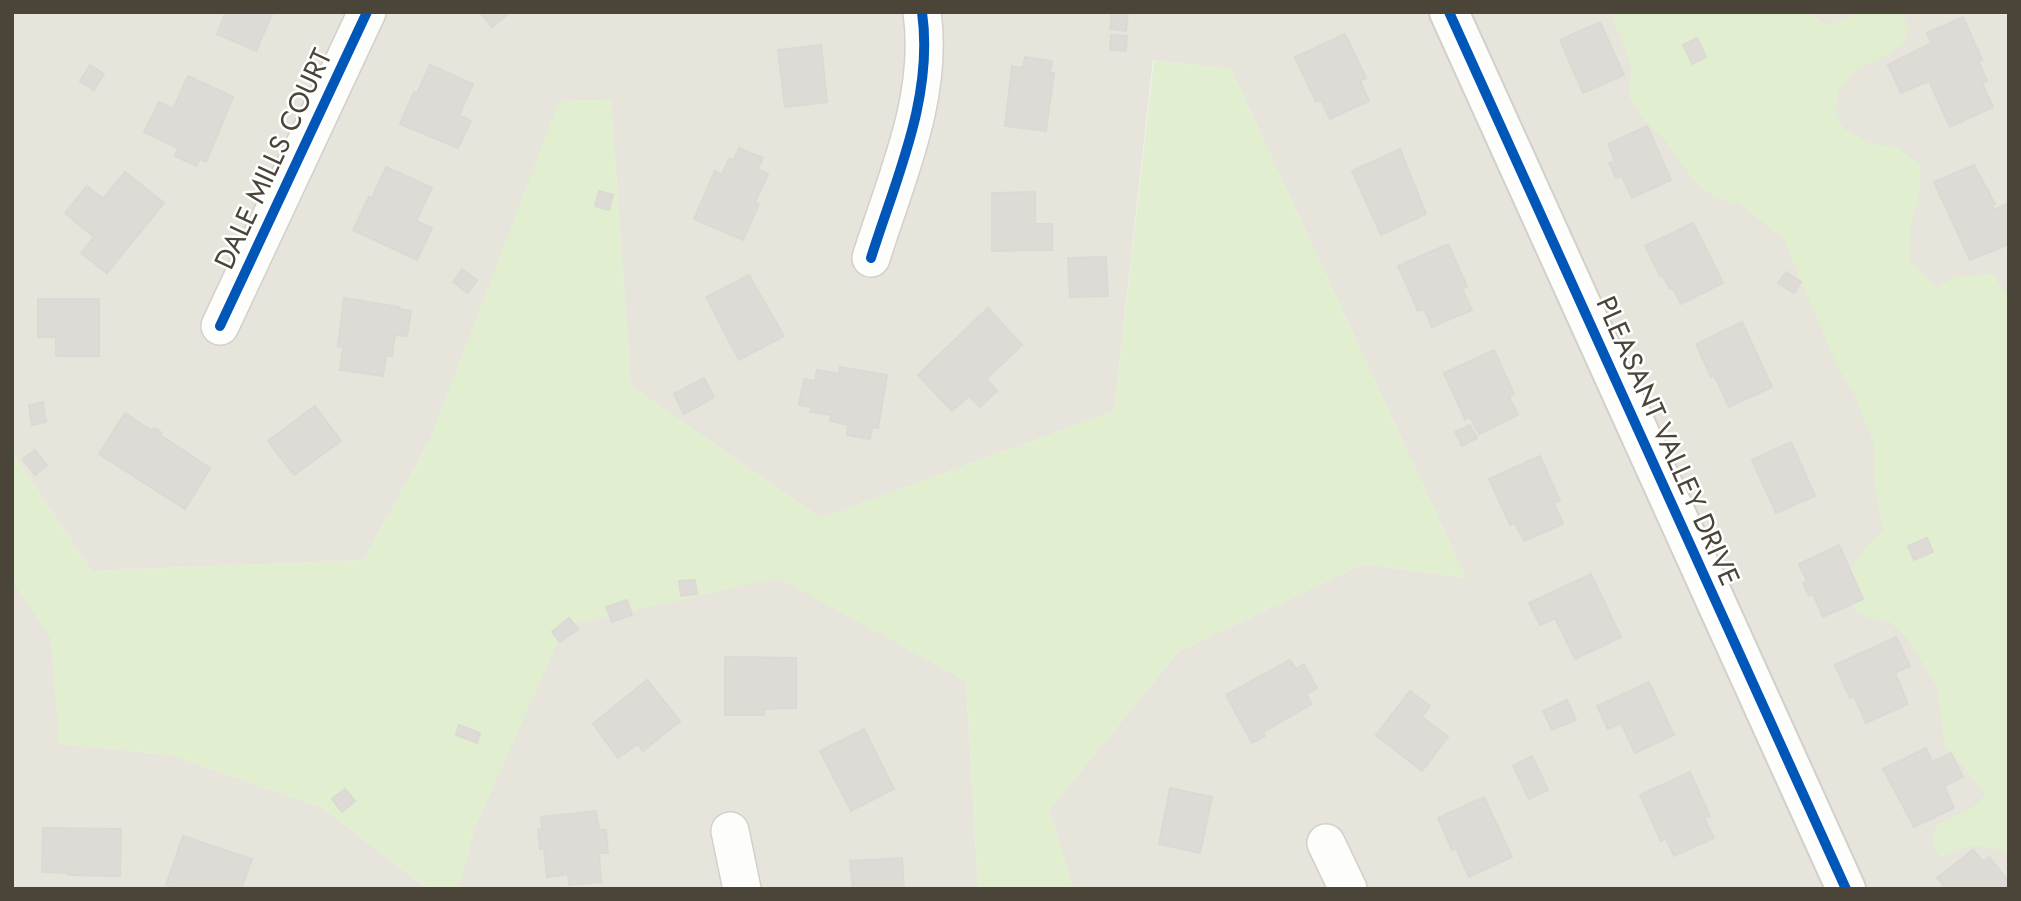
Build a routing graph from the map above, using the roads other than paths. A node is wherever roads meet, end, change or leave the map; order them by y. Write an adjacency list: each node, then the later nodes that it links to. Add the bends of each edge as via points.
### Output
1 (367, 12): 5 (street, DALE MILLS COURT)
2 (922, 12): 4 (street, via 925,74 917,114)
3 (1449, 12): 10 (street, PLEASANT VALLEY DRIVE)
4 (871, 258)
5 (220, 326)
6 (730, 831): 8 (street)
7 (1326, 843): 9 (street)
8 (742, 889)
9 (1348, 889)
10 (1846, 889)

